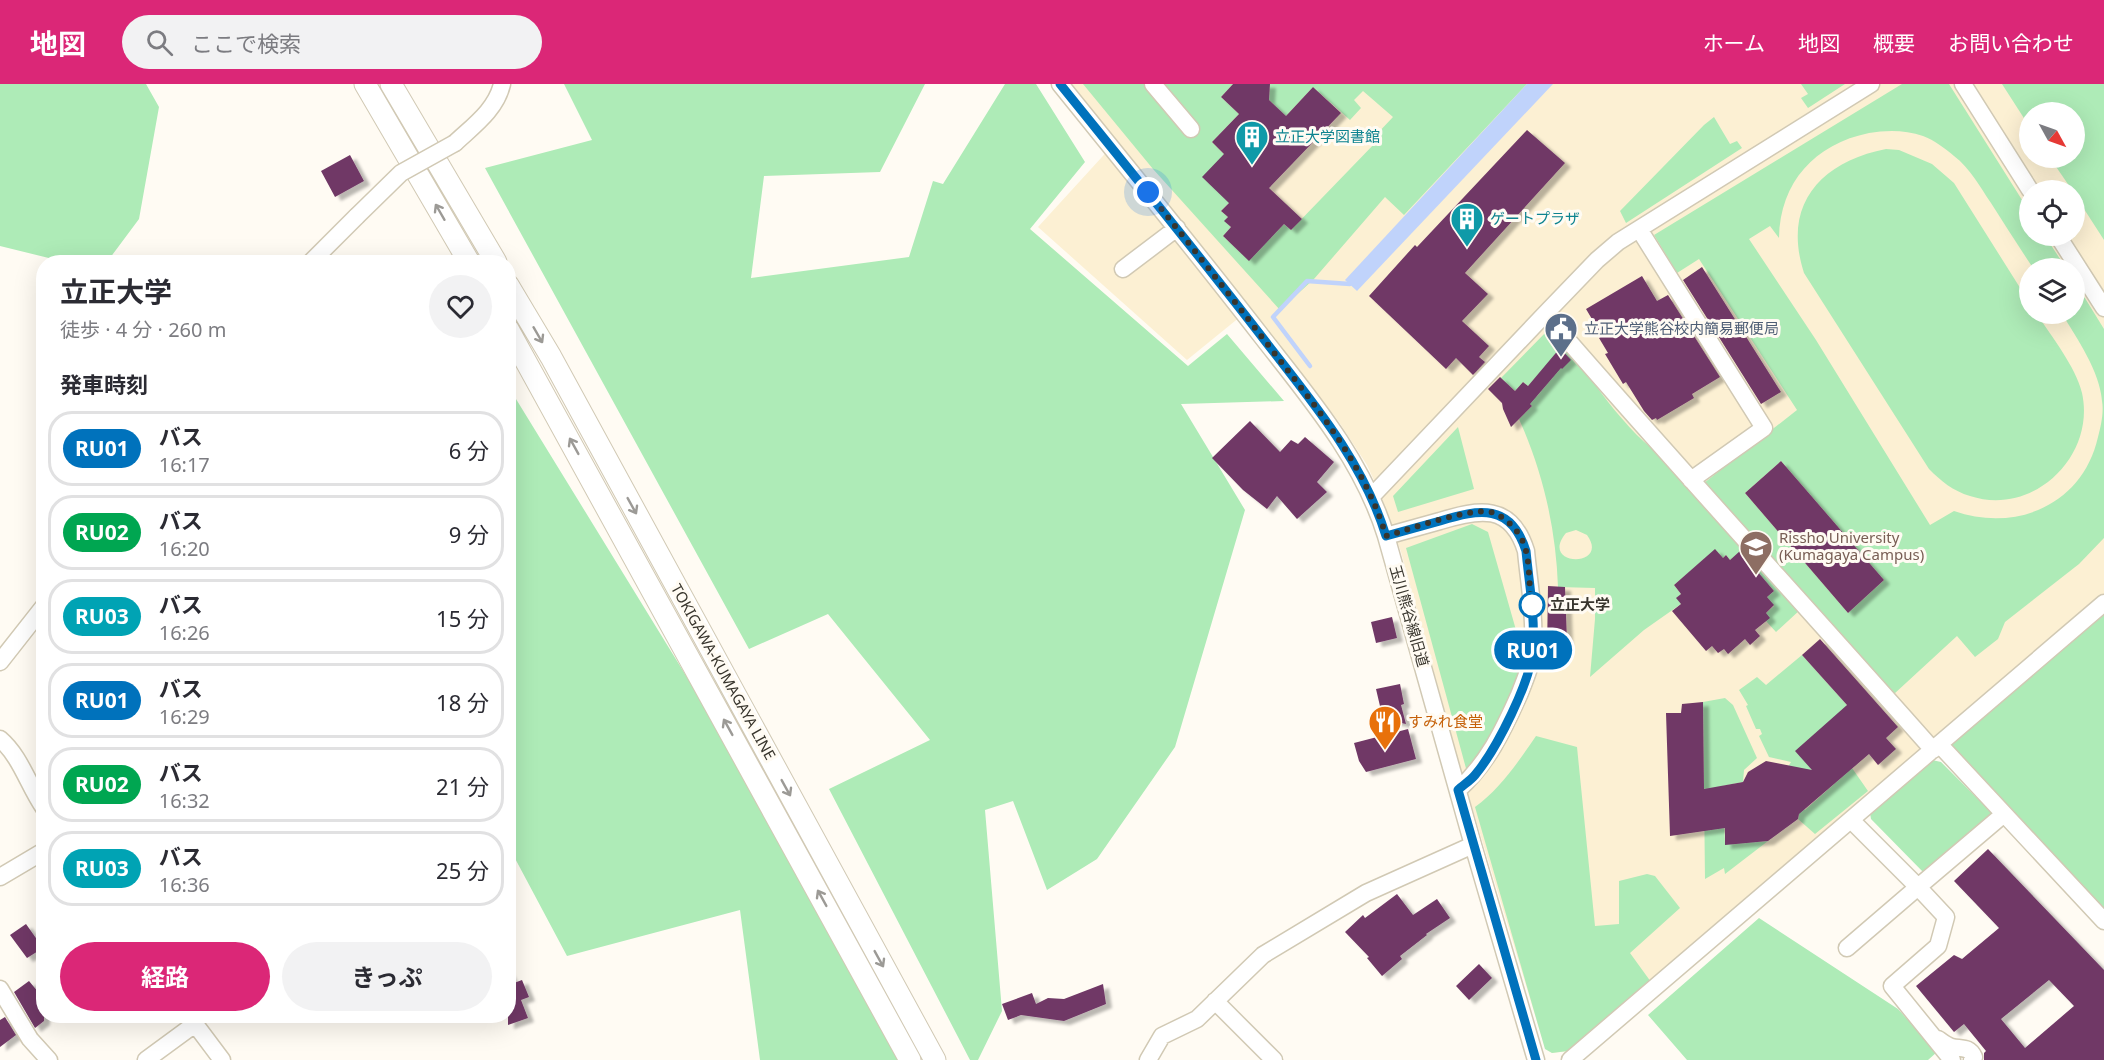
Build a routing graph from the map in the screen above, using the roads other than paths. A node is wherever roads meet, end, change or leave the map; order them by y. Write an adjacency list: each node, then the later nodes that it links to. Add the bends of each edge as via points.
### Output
1 (365, 84): 14 (main road, one-way to 1)
2 (391, 84): 15 (main road)
3 (502, 84): 13 (street, bridge, via 489,112 455,143 401,173)
4 (1060, 84): 10 (street, 玉川熊谷線旧道)
5 (1153, 84): 8 (street)
6 (1871, 84): 11 (street)
7 (1963, 84): 9 (street)
8 (1191, 129)
9 (2024, 180)
10 (1177, 228): 16 (street); 22 (street, 玉川熊谷線旧道, via 1339,438)
11 (1640, 229): 19 (street, via 1597,260); 21 (street, via 1764,428)
12 (2064, 246): 18 (street)
13 (318, 255)
14 (466, 255)
15 (492, 255)
16 (1123, 269)
17 (516, 298): 48 (main road, TOKIGAWA-KUMAGAYA LINE, one-way to 48)
18 (2104, 308)
19 (1545, 314): 21 (street); 22 (street)
20 (516, 344): 47 (main road, TOKIGAWA-KUMAGAYA LINE, one-way to 20)
21 (1691, 480): 28 (street)
22 (1372, 496): 23 (street, 玉川熊谷線旧道)
23 (1386, 536): 29 (street, 玉川熊谷線旧道); 29 (street, via 1482,511 1511,524 1526,551 1533,623 1527,676 1490,755)
24 (2104, 603): 28 (street)
25 (36, 616): 26 (street)
26 (0, 662)
27 (0, 739): 30 (street, via 13,750)
28 (1936, 747): 31 (street); 32 (street)
29 (1458, 790): 33 (street, 玉川熊谷線旧道)
30 (36, 796)
31 (2004, 814): 36 (street); 37 (street)
32 (1851, 819): 36 (street); 52 (street)
33 (1473, 845): 40 (street, via 1366,893 1263,955); 51 (street, 玉川熊谷線旧道)
34 (36, 855): 35 (street)
35 (0, 878)
36 (1918, 887): 38 (street); 43 (street, via 1946,917 1938,946 1892,986)
37 (2104, 921)
38 (1846, 948)
39 (0, 990): 44 (street, via 30,1039)
40 (1215, 1001): 49 (street, via 1197,1019 1162,1036); 50 (street)
41 (189, 1023): 45 (street)
42 (194, 1023): 46 (street)
43 (1932, 1036): 53 (street); 54 (street, via 1949,1047 1972,1052)
44 (49, 1060)
45 (146, 1060)
46 (222, 1060)
47 (910, 1060)
48 (935, 1060)
49 (1148, 1060)
50 (1274, 1060)
51 (1536, 1060)
52 (1570, 1060)
53 (1952, 1060)
54 (1972, 1060)

